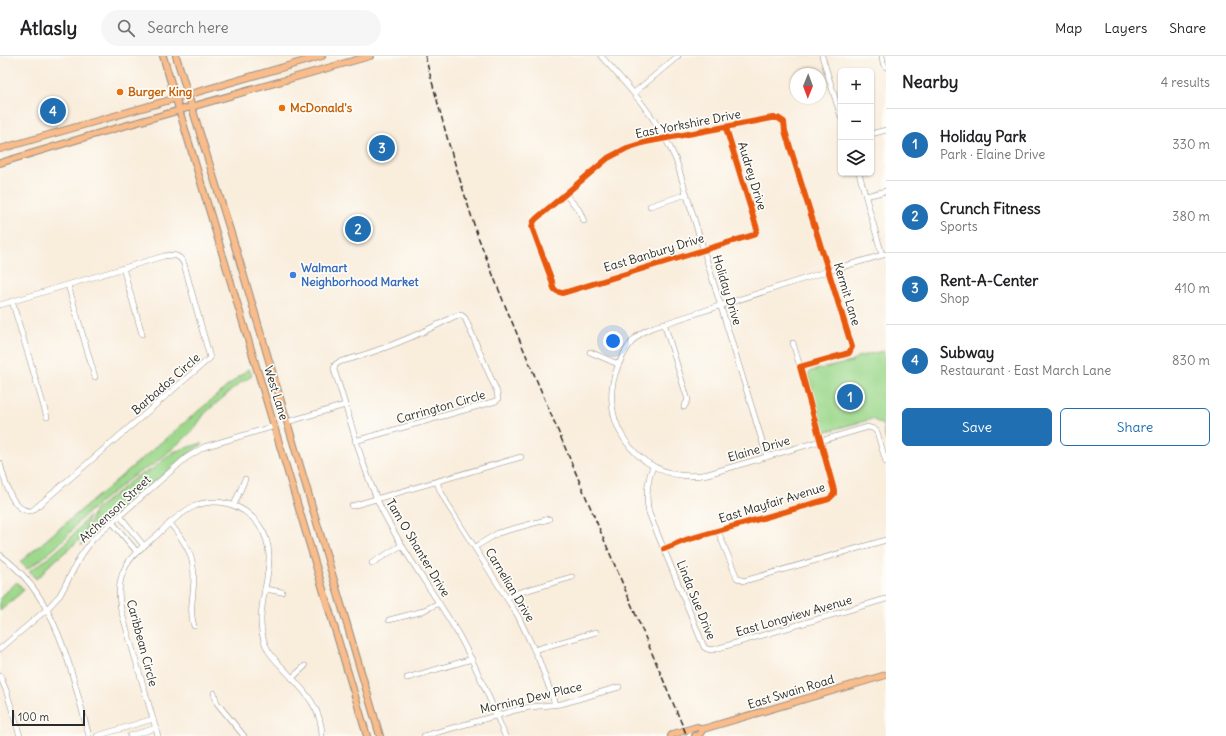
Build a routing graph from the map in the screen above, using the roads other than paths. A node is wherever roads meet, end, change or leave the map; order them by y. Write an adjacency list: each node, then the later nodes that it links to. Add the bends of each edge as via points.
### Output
1 (163, 56): 12 (main road, West Lane)
2 (176, 56): 10 (main road, West Lane)
3 (322, 56): 10 (main road)
4 (370, 56): 13 (main road)
5 (602, 56): 11 (street, Holiday Drive)
6 (678, 56): 11 (street)
7 (822, 56): 14 (street)
8 (882, 56): 9 (street)
9 (886, 67)
10 (189, 94): 12 (main road); 13 (main road, West Lane)
11 (634, 94): 20 (street, Holiday Drive)
12 (176, 98): 15 (main road, West Lane); 21 (main road)
13 (193, 106): 15 (main road); 51 (main road, West Lane)
14 (838, 107)
15 (179, 110): 22 (main road); 52 (main road, West Lane)
16 (781, 119): 17 (street, East Yorkshire Drive, via 772,118); 34 (street, Kermit Lane)
17 (726, 128): 20 (street, East Yorkshire Drive); 30 (street, Audrey Drive)
18 (886, 130): 19 (street)
19 (874, 133)
20 (665, 139): 25 (street, East Yorkshire Drive, via 634,145 619,151); 26 (street, Holiday Drive, via 676,160)
21 (0, 149)
22 (0, 163)
23 (860, 176): 27 (street)
24 (886, 191): 27 (street)
25 (565, 194): 29 (street, via 579,210); 36 (street, East Yorkshire Drive, via 537,218 532,227 553,288)
26 (687, 194): 28 (street); 31 (street, Holiday Drive)
27 (866, 196): 32 (street)
28 (650, 206)
29 (584, 221)
30 (756, 231): 31 (street, East Banbury Drive, via 752,235)
31 (704, 250): 36 (street, East Banbury Drive, via 563,293); 39 (street, Holiday Drive)
32 (884, 255): 34 (street, Elaine Drive)
33 (123, 268): 35 (street, Barbados Circle); 41 (street); 58 (street, Barbados Circle, via 172,255 182,259 210,358 32,511 22,510 15,502)
34 (828, 271): 39 (street, Elaine Drive); 46 (street, Kermit Lane, via 852,345 851,351)
35 (68, 285): 37 (street, Barbados Circle); 47 (street)
36 (557, 292)
37 (12, 301): 38 (street, Barbados Circle); 50 (street)
38 (0, 304)
39 (721, 306): 40 (street, Elaine Drive); 56 (street, Holiday Drive)
40 (664, 323): 45 (street, Elaine Drive, via 635,339); 49 (street, via 688,397)
41 (142, 334)
42 (793, 343): 46 (street)
43 (590, 352): 45 (street)
44 (336, 363): 48 (street, Tam O Shanter Drive, via 334,370); 53 (street, Carrington Circle, via 369,354 455,316 461,316 467,320 497,392 498,398 495,402)
45 (618, 364): 59 (street, Elaine Drive, via 611,394 617,425 633,451)
46 (800, 367): 54 (street)
47 (95, 376)
48 (345, 405): 51 (street); 53 (street, Tam O Shanter Drive)
49 (684, 407)
50 (47, 417)
51 (287, 422): 112 (main road, West Lane)
52 (275, 426): 65 (street, Atchenson Street, via 199,450 186,458); 111 (main road, West Lane)
53 (355, 441): 62 (street, Tam O Shanter Drive)
54 (820, 442): 56 (street, Elaine Drive); 57 (street, Elaine Drive, via 871,428 877,432); 69 (street, East Mayfair Avenue, via 834,490 832,497)
55 (522, 456): 61 (street)
56 (767, 457): 59 (street, Elaine Drive, via 694,476 671,473)
57 (886, 462)
58 (0, 463)
59 (653, 466): 74 (street, Linda Sue Drive, via 647,484 646,501)
60 (245, 479): 63 (street)
61 (437, 482): 62 (street); 73 (street, Carnelian Drive)
62 (377, 498): 64 (street); 71 (street, Tam O Shanter Drive)
63 (234, 505): 68 (street, Caribbean Circle, via 219,502 200,504 182,513); 79 (street, Caribbean Circle, via 254,520 266,538 270,563)
64 (352, 506)
65 (120, 516): 67 (street, Atchenson Street); 72 (street)
66 (549, 519): 73 (street, via 498,533)
67 (112, 522): 75 (street); 84 (street, Atchenson Street, via 84,549 65,588)
68 (170, 523): 72 (street, Caribbean Circle); 86 (street, via 187,545 193,562 191,610)
69 (718, 531): 70 (street, via 737,578 741,581); 74 (street, East Mayfair Avenue)
70 (886, 540)
71 (402, 545): 77 (street); 83 (street, Tam O Shanter Drive)
72 (144, 546): 75 (street, Caribbean Circle)
73 (475, 547): 81 (street, Carnelian Drive)
74 (664, 549): 90 (street, Linda Sue Drive)
75 (137, 552): 101 (street, Caribbean Circle, via 125,568 120,581 119,596)
76 (0, 555): 84 (street, via 31,583)
77 (372, 563)
78 (572, 577): 81 (street)
79 (265, 589): 80 (street); 95 (street, Caribbean Circle, via 260,619 263,640 272,656)
80 (282, 592)
81 (507, 598): 89 (street, Carnelian Drive)
82 (886, 599): 90 (street, East Longview Avenue)
83 (439, 602): 85 (street, via 420,612); 91 (street, Tam O Shanter Drive)
84 (47, 609): 88 (street, Atchenson Street); 105 (street, via 63,645)
85 (389, 620)
86 (194, 626)
87 (596, 632): 89 (street)
88 (0, 649)
89 (534, 650): 99 (street, Carnelian Drive)
90 (707, 650)
91 (472, 659): 96 (street); 100 (street, Tam O Shanter Drive)
92 (305, 666): 95 (street)
93 (886, 675): 103 (main road, East Swain Road)
94 (0, 676): 104 (street)
95 (292, 678): 110 (street, Caribbean Circle, via 317,709)
96 (407, 678)
97 (619, 687): 99 (street, Morning Dew Place)
98 (214, 693): 109 (street, via 217,703)
99 (555, 704): 100 (street, Morning Dew Place)
100 (497, 715): 113 (street, Morning Dew Place); 114 (street, Tam O Shanter Drive)
101 (153, 719): 102 (street, Caribbean Circle); 106 (street)
102 (156, 728): 107 (street); 108 (street, Caribbean Circle)
103 (703, 730): 115 (main road, East Swain Road, via 697,727); 116 (main road, East Swain Road)
104 (20, 736)
105 (89, 736)
106 (97, 736)
107 (130, 736)
108 (158, 736)
109 (244, 736)
110 (322, 736)
111 (367, 736)
112 (380, 736)
113 (424, 736)
114 (505, 736)
115 (671, 736)
116 (695, 736)

